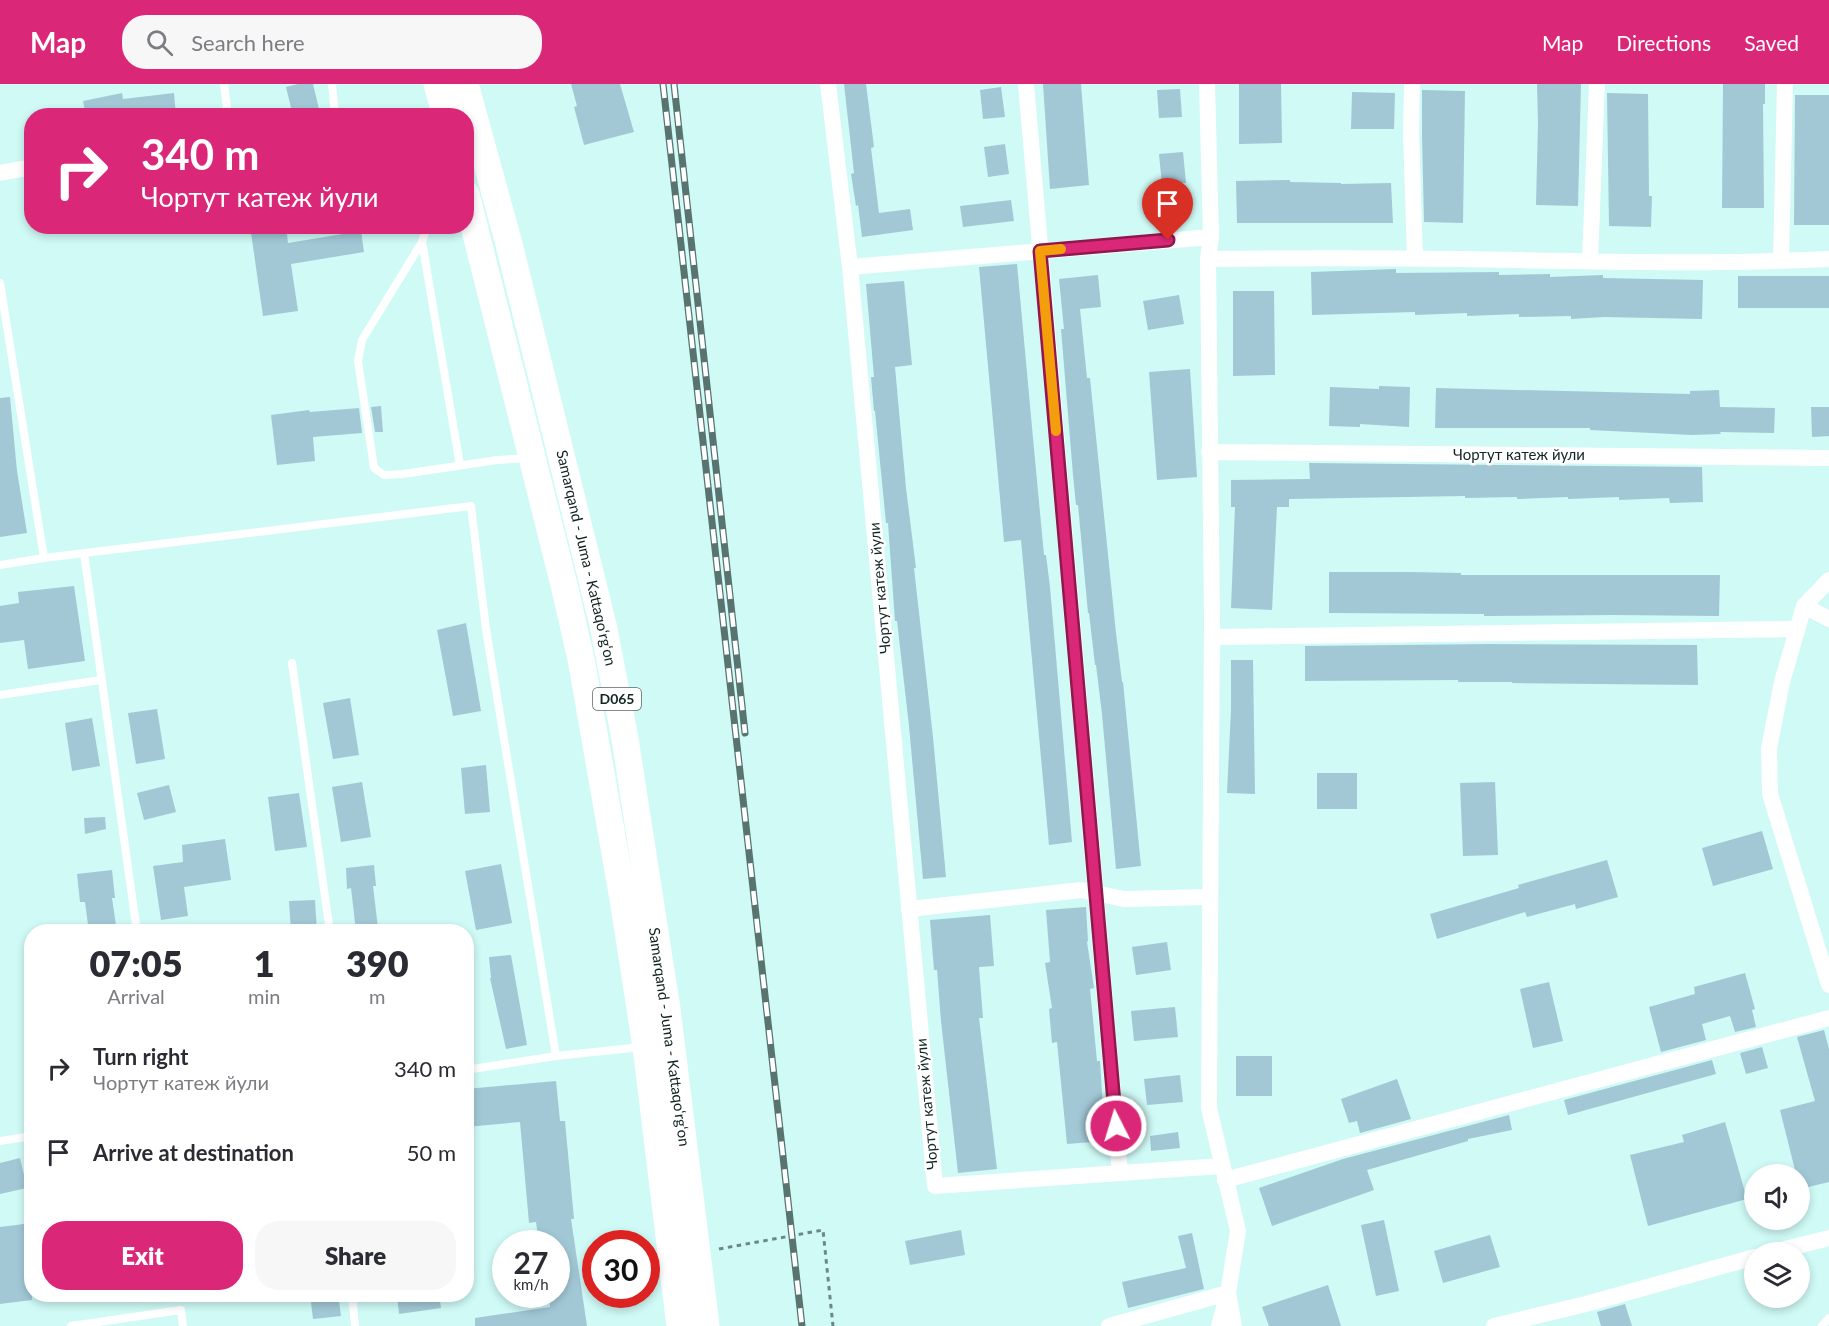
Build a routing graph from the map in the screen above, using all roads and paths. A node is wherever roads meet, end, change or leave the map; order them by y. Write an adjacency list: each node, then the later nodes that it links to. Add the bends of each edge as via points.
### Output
1 (224, 84): 11 (lane)
2 (332, 84): 12 (lane)
3 (437, 84): 13 (main road)
4 (465, 84): 14 (main road, Samarqand - Juma - Kattaqo‘rg‘on / D065)
5 (828, 84): 28 (street, Чортут катеж йули)
6 (1026, 84): 22 (street)
7 (1207, 84): 20 (street)
8 (1413, 84): 23 (street)
9 (1598, 84): 26 (street)
10 (1785, 84): 27 (street)
11 (227, 108)
12 (334, 108)
13 (444, 108)
14 (472, 108)
15 (474, 117): 61 (main road, Samarqand - Juma - Kattaqo‘rg‘on / D065, via 604,628 667,1009)
16 (24, 168): 17 (street)
17 (0, 173)
18 (474, 226): 31 (main road, Samarqand - Juma - Kattaqo‘rg‘on / D065)
19 (424, 234): 21 (lane)
20 (1211, 237): 22 (street); 25 (street)
21 (422, 242): 33 (lane); 33 (lane, via 362,340 358,361 374,468 384,475)
22 (1040, 251): 28 (street); 45 (street)
23 (1415, 258): 25 (street); 26 (street)
24 (1829, 258): 27 (street)
25 (1208, 259): 30 (street)
26 (1590, 261): 27 (street)
27 (1781, 261)
28 (850, 267): 47 (street, Чортут катеж йули)
29 (0, 283): 35 (lane)
30 (1209, 452): 32 (street, Чортут катеж йули); 41 (street)
31 (531, 458): 33 (lane); 52 (main road, Samarqand - Juma - Kattaqo‘rg‘on / D065, via 581,659)
32 (1829, 458)
33 (460, 465)
34 (84, 553): 35 (lane); 43 (lane); 53 (lane, via 471,506 486,629)
35 (44, 558): 36 (lane)
36 (0, 565)
37 (1829, 580): 38 (street)
38 (1804, 606): 39 (street); 40 (street)
39 (1829, 619)
40 (1797, 631): 41 (street); 50 (street, via 1769,748 1770,794)
41 (1212, 637): 46 (street)
42 (292, 663): 49 (lane)
43 (101, 680): 44 (lane); 48 (lane)
44 (0, 695)
45 (1095, 893): 46 (street, via 1124,899); 47 (street, via 1081,890); 57 (street)
46 (1210, 897): 58 (street, via 1209,1108)
47 (909, 909): 57 (street, Чортут катеж йули, via 935,1186)
48 (136, 924)
49 (329, 924)
50 (1829, 985)
51 (1829, 1018): 58 (street, Чортут катеж йули)
52 (646, 1047): 53 (lane); 63 (main road, Samarqand - Juma - Kattaqo‘rg‘on / D065)
53 (555, 1056): 54 (lane)
54 (474, 1069)
55 (24, 1137): 56 (lane)
56 (0, 1141)
57 (1120, 1173): 58 (street, Чортут катеж йули)
58 (1223, 1173): 64 (street, via 1238,1231)
59 (1829, 1238): 60 (street)
60 (1810, 1243)
61 (698, 1253): 63 (main road, Samarqand - Juma - Kattaqo‘rg‘on / D065); 72 (path, via 823,1230)
62 (1744, 1260): 76 (street)
63 (689, 1288): 70 (main road, Samarqand - Juma - Kattaqo‘rg‘on / D065); 71 (main road, Samarqand - Juma - Kattaqo‘rg‘on / D065)
64 (1228, 1293): 73 (street); 74 (street); 75 (street)
65 (353, 1302): 69 (lane)
66 (1829, 1318): 77 (lane)
67 (71, 1326): 68 (lane, via 181,1310)
68 (183, 1326)
69 (355, 1326)
70 (680, 1326)
71 (706, 1326)
72 (833, 1326)
73 (1109, 1326)
74 (1219, 1326)
75 (1234, 1326)
76 (1494, 1326)
77 (1822, 1326)

